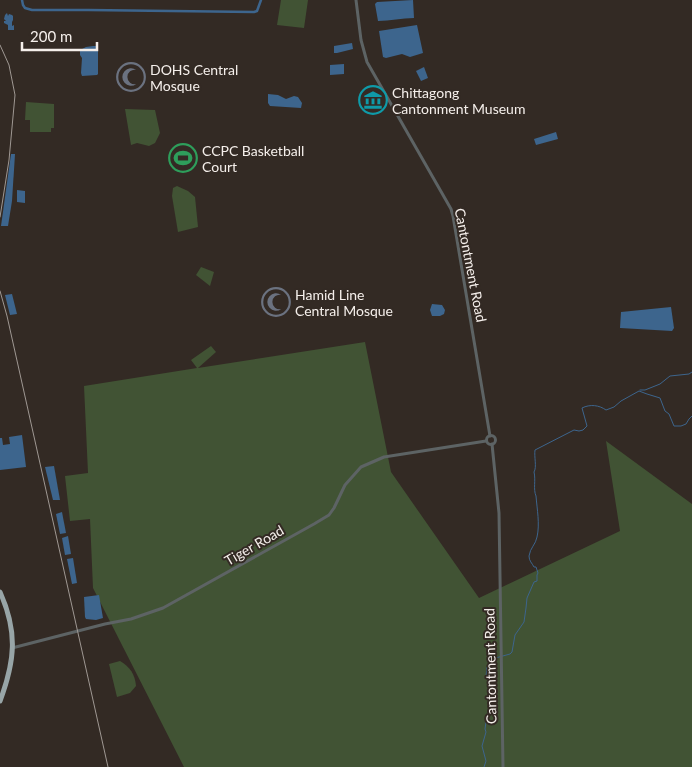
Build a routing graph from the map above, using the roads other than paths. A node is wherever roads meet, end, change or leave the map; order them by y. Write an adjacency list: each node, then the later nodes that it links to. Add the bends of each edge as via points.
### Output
1 (356, 0): 2 (street, Cantontment Road, via 367,62 451,209)
2 (490, 436): 3 (street); 4 (street, via 495,439)
3 (486, 441): 4 (street); 7 (street, Tiger Road, via 384,457 361,467 345,485 329,515 164,608)
4 (492, 444): 10 (street, Cantontment Road, via 499,513)
5 (0, 592): 7 (highway, via 9,614)
6 (0, 598): 8 (highway, via 7,619 9,660)
7 (12, 648): 9 (highway, via 9,674)
8 (0, 693)
9 (0, 701)
10 (503, 767)

